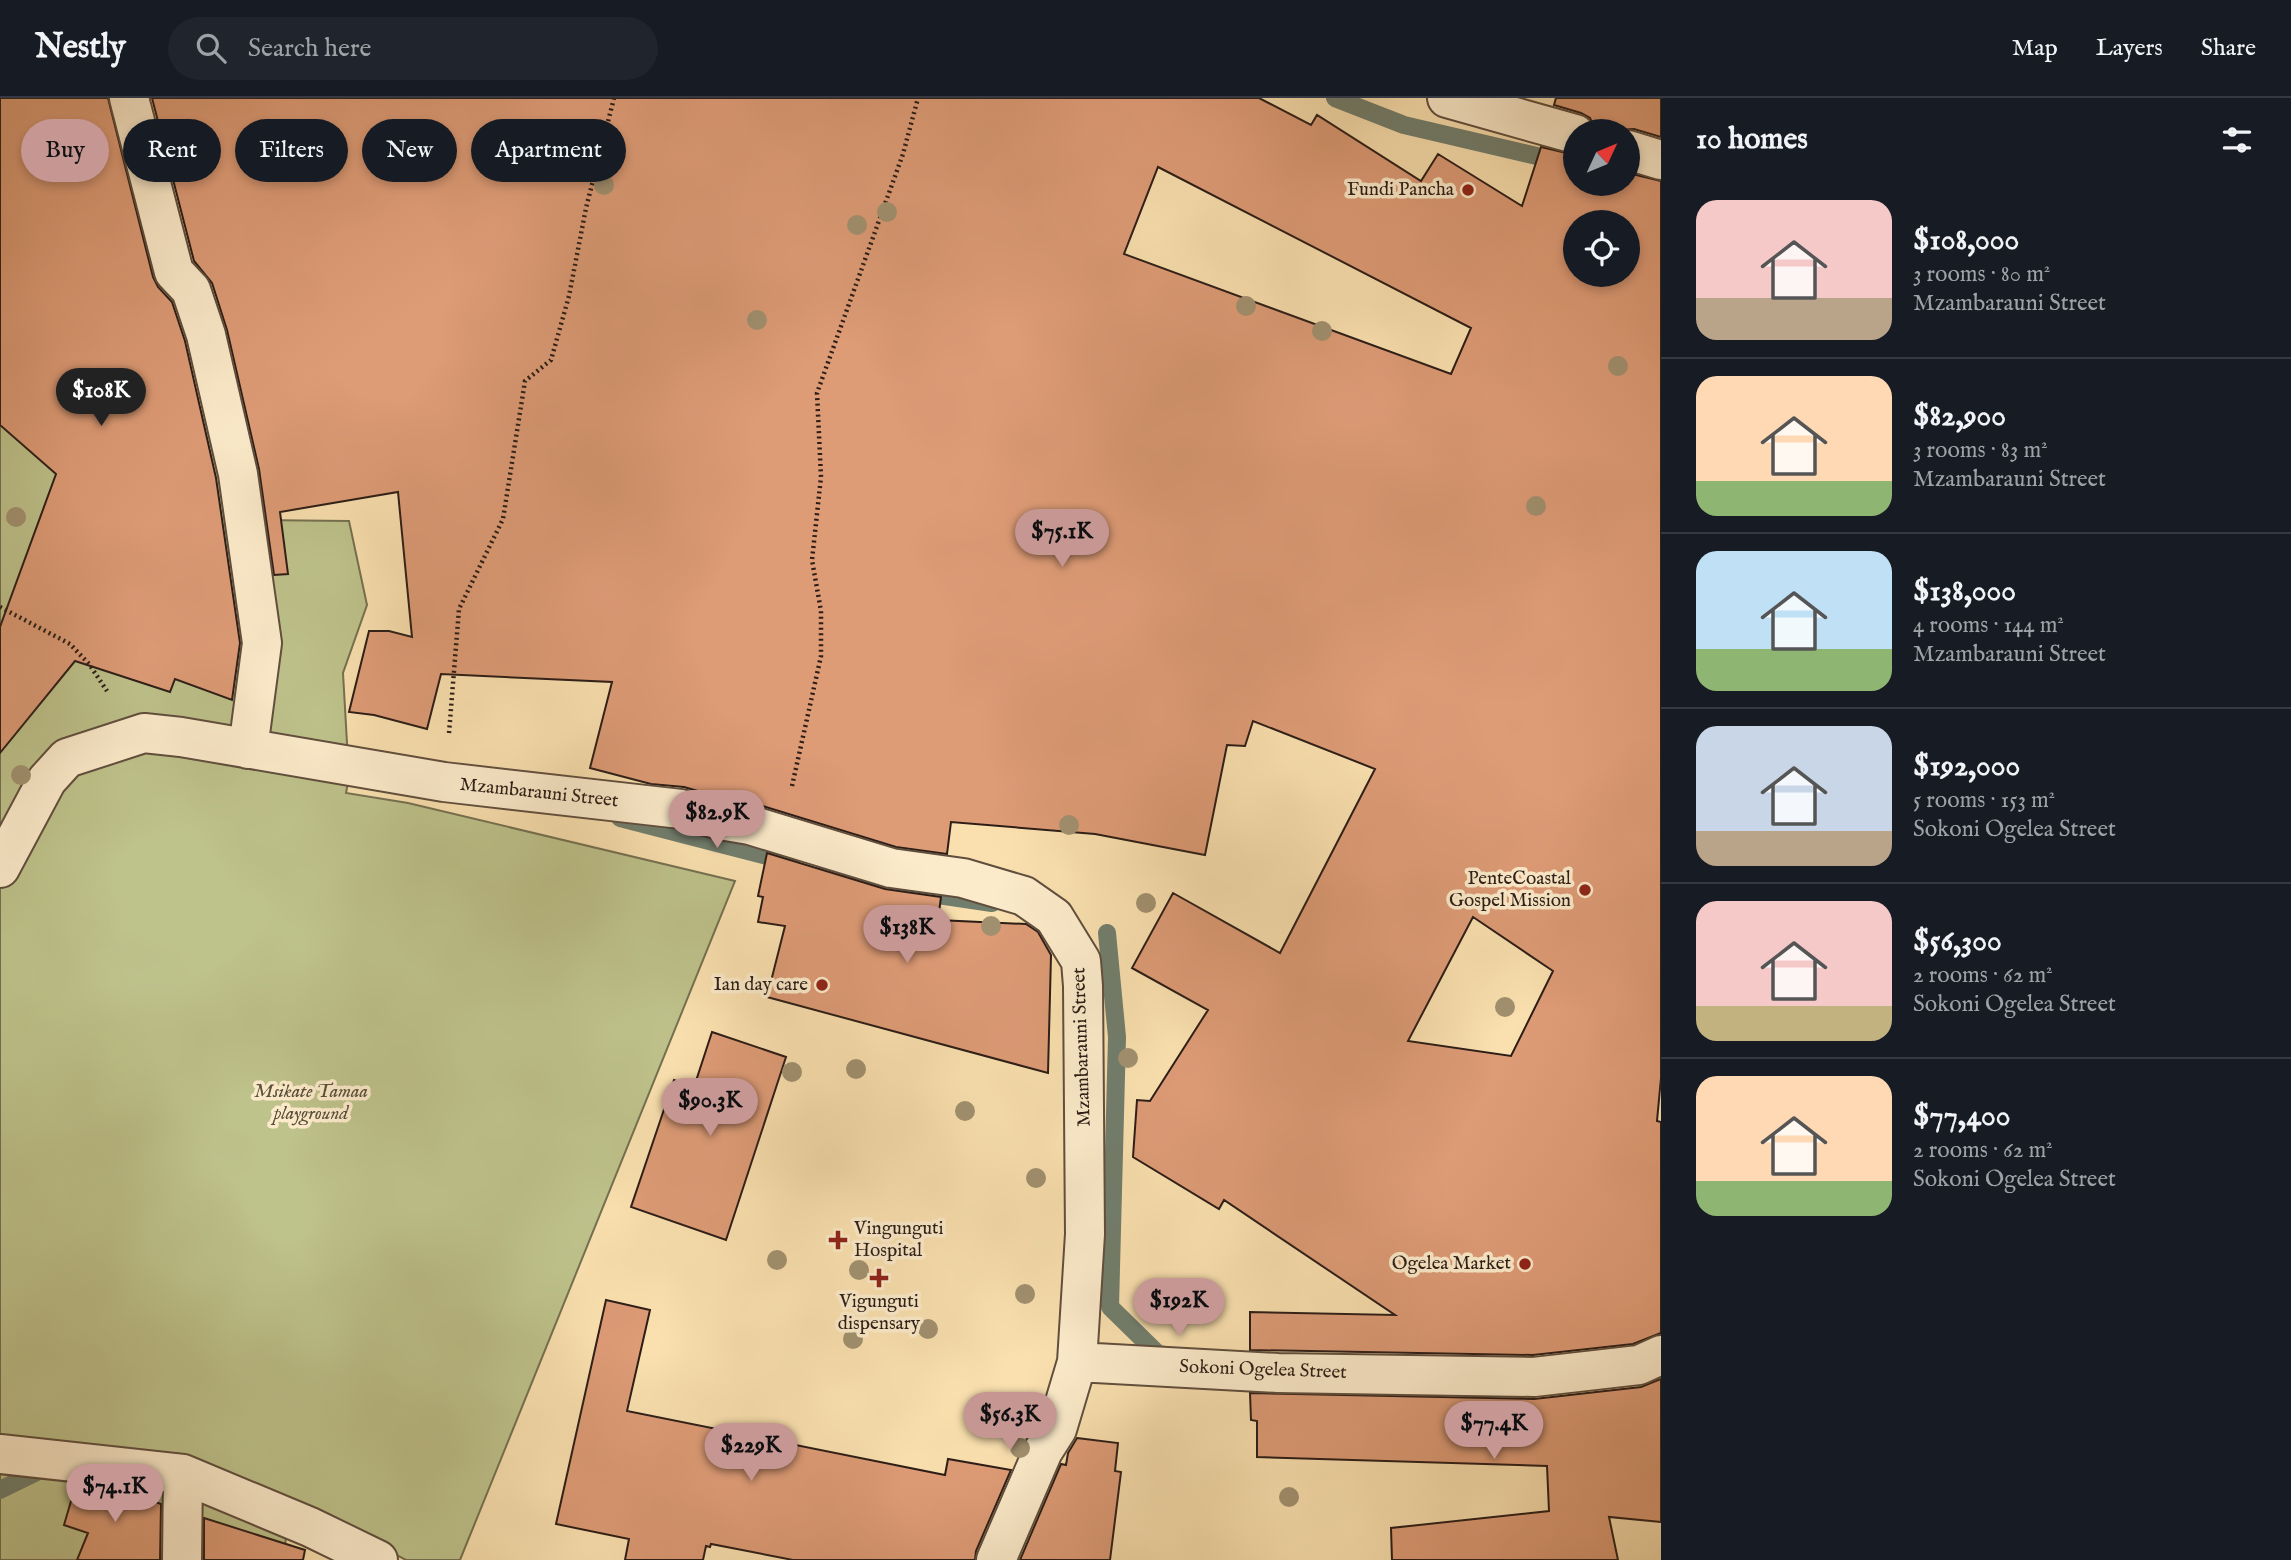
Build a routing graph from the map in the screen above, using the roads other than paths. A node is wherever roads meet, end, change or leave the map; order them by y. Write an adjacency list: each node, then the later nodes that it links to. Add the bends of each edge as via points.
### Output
1 (129, 98): 6 (street, via 174,272 191,289 206,335 238,474 262,643)
2 (1447, 98): 3 (street)
3 (1563, 131)
4 (1640, 154): 5 (street)
5 (1661, 160)
6 (248, 749): 7 (street, Mzambarauni Street, via 144,733 67,758 47,780); 9 (street, Mzambarauni Street, via 444,782 681,809 891,868 962,878 1024,896 1055,916 1081,961 1083,986 1085,1234)
7 (0, 868)
8 (1661, 1355): 9 (street, Sokoni Ogelea Street, via 1639,1365 1534,1377 1278,1373)
9 (1077, 1362): 14 (street, via 1057,1429)
10 (0, 1454): 11 (street)
11 (183, 1474): 12 (street); 13 (street)
12 (182, 1560)
13 (378, 1560)
14 (996, 1560)

